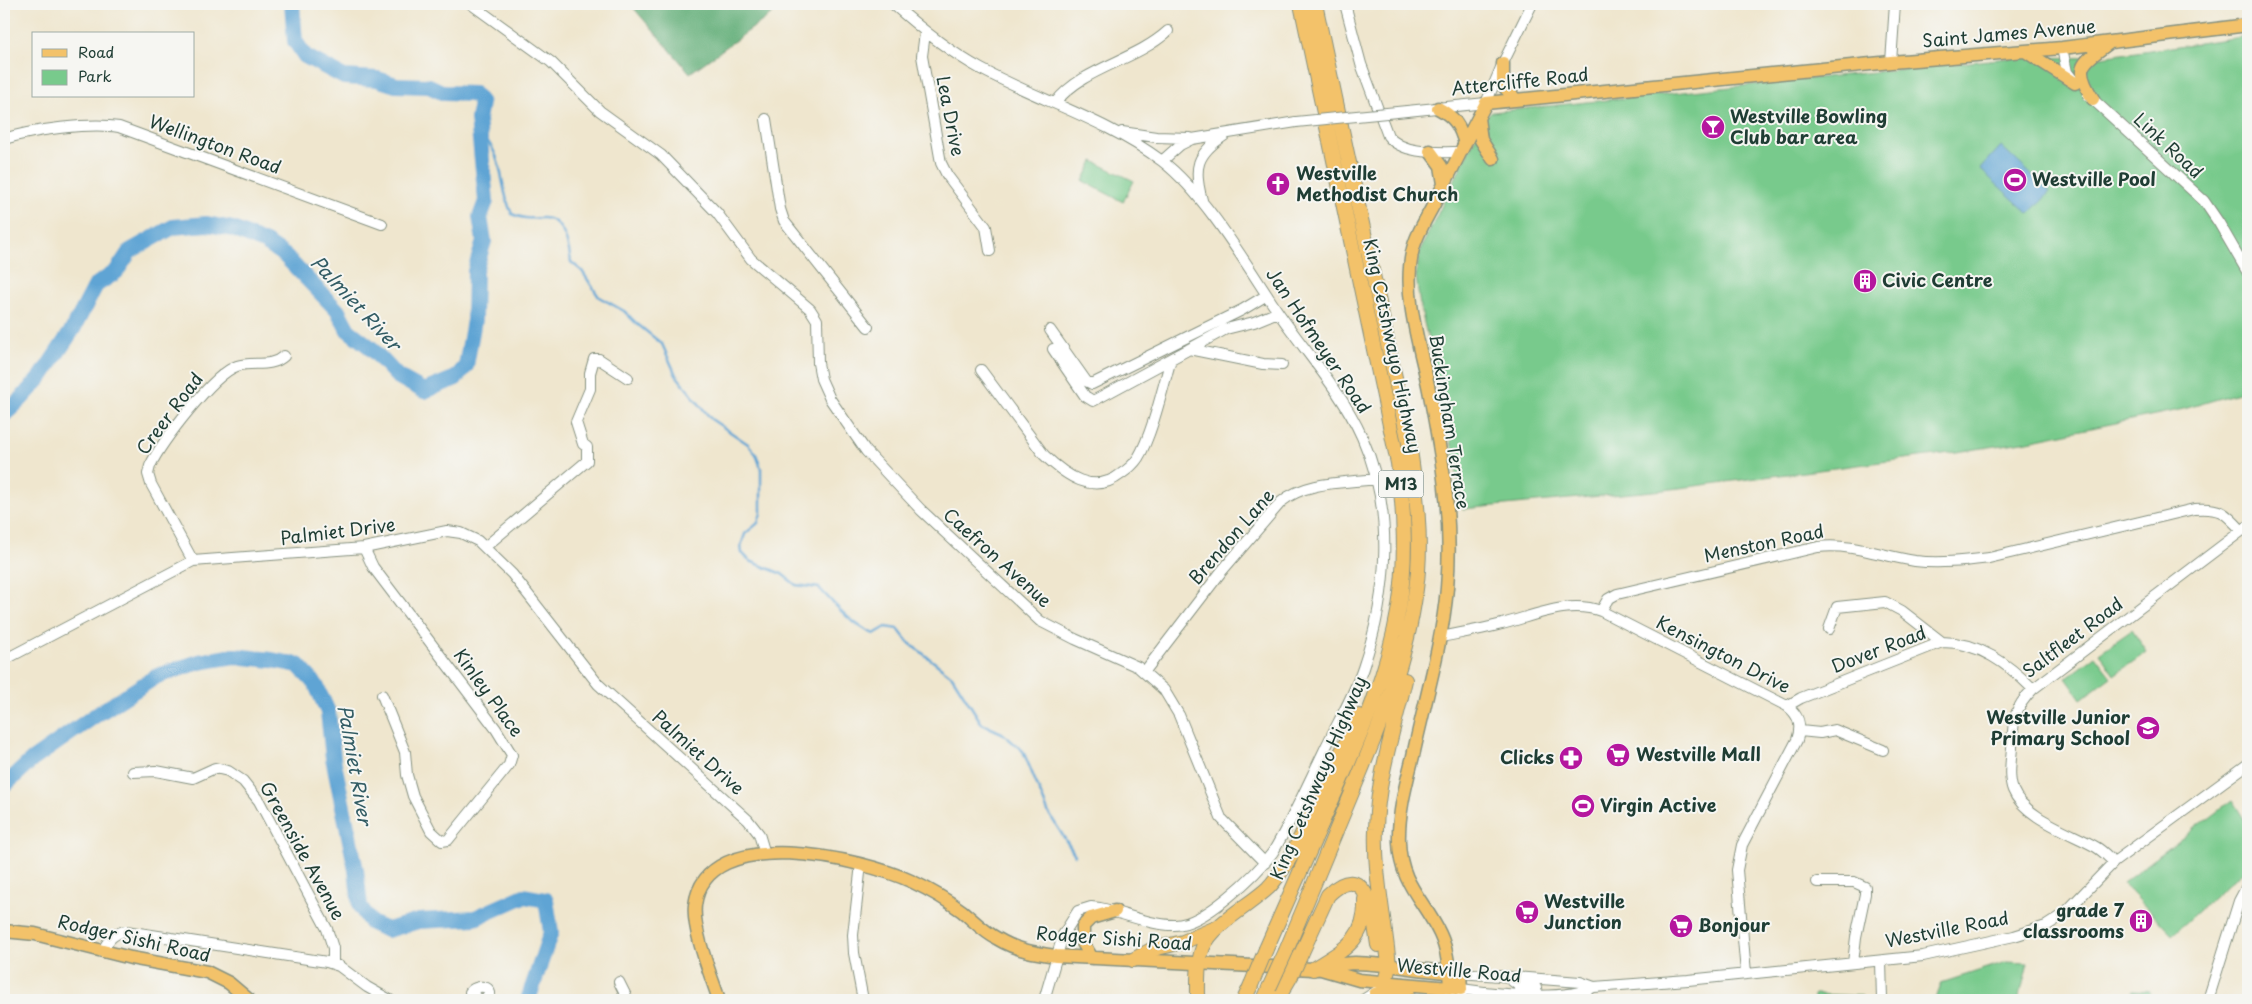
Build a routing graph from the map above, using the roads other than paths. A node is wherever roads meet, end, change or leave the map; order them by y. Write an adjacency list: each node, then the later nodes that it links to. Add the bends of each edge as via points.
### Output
1 (471, 4): 60 (street, Caefron Avenue, via 551,62 600,110 661,154 717,213 751,259 815,315 818,363 830,398 866,451 945,534 1040,621)
2 (893, 4): 10 (street, Jan Hofmeyer Road)
3 (1301, 4): 53 (highway, King Cetshwayo Highway / M13, via 1398,463 1404,518)
4 (1315, 4): 55 (highway, King Cetshwayo Highway / M13, via 1409,443 1417,508 1418,558)
5 (1345, 4): 29 (street, via 1361,64 1388,136 1405,148)
6 (1532, 4): 15 (street)
7 (1895, 4): 14 (street)
8 (2248, 26): 11 (main road, Saint James Avenue)
9 (1168, 31): 19 (street, via 1147,47 1072,84)
10 (925, 33): 19 (street, Jan Hofmeyer Road, via 982,70); 35 (street, Lea Drive, via 922,56 941,163 986,227)
11 (2111, 42): 12 (main road, Saint James Avenue); 18 (main road, via 2088,59 2081,71 2083,82)
12 (2062, 48): 13 (main road, Saint James Avenue); 16 (street, Link Road, via 2067,72)
13 (2025, 51): 14 (main road, Saint James Avenue); 16 (main road)
14 (1891, 62): 17 (main road, Attercliffe Road)
15 (1503, 63): 17 (main road, via 1504,90); 20 (street)
16 (2075, 83): 18 (street, Link Road)
17 (1515, 99): 20 (main road, Attercliffe Road)
18 (2094, 100): 36 (street, Link Road, via 2204,201)
19 (1054, 103): 24 (street, Jan Hofmeyer Road)
20 (1486, 103): 21 (street, Attercliffe Road); 22 (main road, Buckingham Terrace)
21 (1438, 108): 25 (street, Attercliffe Road, bridge); 28 (main road, via 1457,122)
22 (1478, 118): 28 (main road, Buckingham Terrace); 30 (main road, via 1481,140)
23 (766, 119): 39 (street, via 784,221)
24 (1114, 130): 26 (street, via 1156,137); 31 (street, Jan Hofmeyer Road)
25 (1230, 132): 26 (street, Attercliffe Road); 33 (street, via 1209,146 1200,158 1197,177)
26 (1199, 137): 31 (street, Attercliffe Road, via 1180,145)
27 (4, 139): 34 (street, Wellington Road, via 101,124 119,127)
28 (1463, 148): 29 (street); 32 (main road, Buckingham Terrace)
29 (1430, 151): 32 (main road, via 1441,166)
30 (1493, 159)
31 (1162, 161): 33 (street, Jan Hofmeyer Road)
32 (1444, 184): 57 (main road, Buckingham Terrace, via 1415,242 1410,278 1447,498 1448,570)
33 (1204, 205): 37 (street, Jan Hofmeyer Road)
34 (382, 224)
35 (990, 251)
36 (2248, 273)
37 (1267, 295): 38 (street, Jan Hofmeyer Road); 40 (street, via 1092,384 1086,381)
38 (1278, 312): 42 (street, via 1226,330); 48 (street, Jan Hofmeyer Road, via 1351,415 1370,456)
39 (868, 327)
40 (1050, 330)
41 (1053, 349): 44 (street, via 1085,396 1093,401)
42 (1189, 349): 44 (street); 45 (street)
43 (284, 356): 52 (street, Creer Road, via 272,363 238,365 226,371 192,406 150,466 151,484)
44 (1171, 359): 46 (street, via 1138,457 1119,476 1100,484 1075,479 1055,466)
45 (1282, 365)
46 (981, 370)
47 (628, 378): 51 (street, via 594,359 590,389 576,422 587,447 587,461)
48 (1376, 480): 60 (street, Brendon Lane, via 1307,488 1289,495 1221,572); 70 (street, Jan Hofmeyer Road, via 1384,518 1383,579 1362,669 1281,839)
49 (2245, 528): 54 (street, Menston Road, via 2223,511 2210,508 2194,509 1989,558 1954,562 1913,560 1844,546 1818,547 1617,594 1608,599); 61 (street, Saltfleet Road)
50 (364, 548): 51 (street, Palmiet Drive, via 454,531 470,536); 52 (street, Palmiet Drive); 62 (street, Kinley Place, via 378,573 496,729 512,755 509,765 448,840 435,837 418,808 408,780 406,752)
51 (485, 548): 68 (street, Palmiet Drive, via 517,580 598,684 748,820 759,834)
52 (194, 561): 59 (street, Palmiet Drive)
53 (1403, 567): 76 (highway, via 1381,660 1370,689 1293,853 1270,886); 106 (highway, King Cetshwayo Highway / M13, bridge, via 1400,605 1378,693)
54 (1601, 611): 57 (street, via 1571,606); 63 (street, Kensington Drive)
55 (1411, 623): 86 (highway, via 1406,678 1382,774 1376,813); 98 (highway, King Cetshwayo Highway / M13, bridge, via 1392,693)
56 (1829, 629): 58 (street, via 1837,607 1885,602)
57 (1441, 637): 88 (main road, Buckingham Terrace, via 1404,793 1399,842 1400,858 1408,882 1440,934)
58 (1942, 642): 61 (street, Dover Road, via 1966,644 1987,653 2010,667); 63 (street, Dover Road)
59 (4, 660)
60 (1145, 671): 70 (street, Caefron Avenue, via 1173,702 1221,818)
61 (2032, 689): 69 (street, Saltfleet Road, via 2021,701 2013,723 2010,775 2013,790 2022,804 2036,815 2098,848)
62 (382, 695)
63 (1787, 706): 64 (street, Kensington Drive, via 1798,718)
64 (1800, 731): 65 (street, via 1820,733 1835,730); 89 (street, via 1785,766 1742,845 1737,862)
65 (1883, 750)
66 (2248, 764): 69 (street, Westville Road)
67 (132, 772): 84 (street, Greenside Avenue, via 156,771 193,778 220,768 243,780 259,801 327,929 333,948)
68 (765, 854): 71 (main road, Rodger Sishi Road, via 806,855); 102 (main road, Rodger Sishi Road, via 722,864 705,878 698,896 695,915 698,930)
69 (2114, 862): 82 (street, Westville Road, via 2063,915 2046,926 1950,951)
70 (1265, 863): 75 (street, Jan Hofmeyer Road, via 1217,905 1183,924 1166,924)
71 (861, 864): 79 (main road, Rodger Sishi Road, via 893,873 925,888 1001,941 1026,951); 103 (street, via 853,935)
72 (1817, 882): 85 (street, via 1854,882 1864,887)
73 (2248, 884): 111 (street, via 2239,901)
74 (1365, 892): 86 (highway, via 1371,902); 87 (highway, via 1365,914 1358,934 1346,948); 90 (highway, bridge, via 1350,884 1335,888 1322,904)
75 (1114, 911): 79 (street, Jan Hofmeyer Road, via 1091,907 1078,911 1068,925); 80 (main road, via 1091,918 1083,926 1083,943)
76 (1219, 927): 81 (highway, via 1183,942 1153,949); 83 (highway, via 1206,941)
77 (4, 931): 78 (main road, Rodger Sishi Road, via 35,934)
78 (102, 952): 84 (street, via 114,934 126,931); 99 (main road, Rodger Sishi Road, via 207,972 229,983)
79 (1056, 956): 80 (main road, Rodger Sishi Road); 104 (street, Jan Hofmeyer Road)
80 (1092, 958): 81 (main road, Rodger Sishi Road)
81 (1134, 960): 83 (main road, Rodger Sishi Road)
82 (1880, 961): 85 (street, Westville Road); 110 (street)
83 (1200, 962): 87 (main road, Westville Road); 105 (highway)
84 (333, 963): 100 (street)
85 (1853, 963): 89 (street, Westville Road)
86 (1385, 965): 87 (main road, Westville Road, via 1349,963); 88 (main road, Westville Road); 93 (highway)
87 (1317, 969): 93 (main road, Westville Road)
88 (1454, 972): 91 (street, Westville Road); 96 (main road, Buckingham Terrace)
89 (1746, 973): 94 (street, Westville Road)
90 (1291, 976): 98 (highway); 107 (highway)
91 (1507, 976): 94 (street, Westville Road, via 1580,982); 97 (street, via 1519,986 1536,988)
92 (619, 982): 101 (street)
93 (1380, 986): 96 (main road, Westville Road, via 1416,985); 108 (street)
94 (1594, 987): 97 (street, Westville Road, via 1584,992)
95 (1485, 992): 96 (street, Westville Road); 97 (street, Westville Road); 109 (street)
96 (1456, 994)
97 (1537, 995)
98 (1270, 996)
99 (249, 1000)
100 (390, 1000)
101 (628, 1000)
102 (719, 1000)
103 (863, 1000)
104 (1044, 1000)
105 (1198, 1000)
106 (1244, 1000)
107 (1287, 1000)
108 (1363, 1000)
109 (1475, 1000)
110 (1882, 1000)
111 (2208, 1000)

